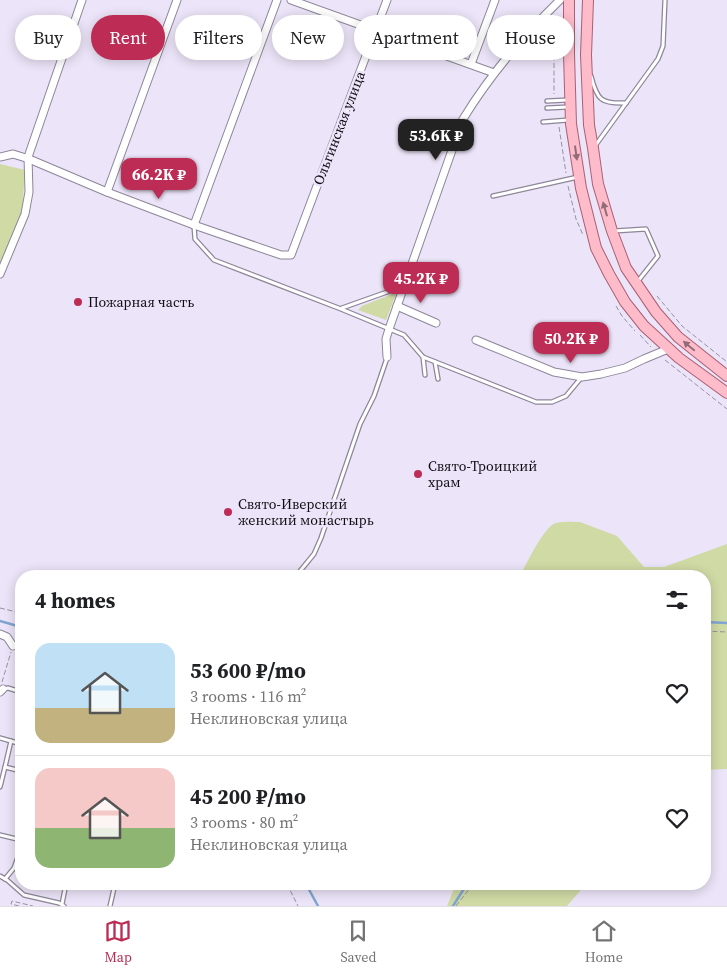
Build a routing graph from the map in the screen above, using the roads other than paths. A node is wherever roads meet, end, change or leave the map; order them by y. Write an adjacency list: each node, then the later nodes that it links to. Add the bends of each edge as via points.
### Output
1 (82, 0): 26 (street)
2 (177, 0): 28 (street)
3 (277, 0): 30 (street)
4 (291, 0): 12 (street)
5 (387, 0): 11 (street, Ольгинская улица)
6 (495, 0): 16 (street)
7 (560, 0): 17 (street)
8 (570, 0): 19 (main road)
9 (588, 0): 13 (main road)
10 (665, 0): 20 (lane, via 663,46 658,59)
11 (382, 15)
12 (354, 23)
13 (586, 55): 20 (lane, via 595,91 601,99 610,104); 24 (main road)
14 (365, 60): 30 (street, Ольгинская улица, via 291,256 281,256)
15 (459, 60): 16 (street)
16 (471, 64): 17 (street)
17 (494, 73): 34 (street, via 463,119)
18 (547, 101): 19 (lane)
19 (571, 103): 21 (lane); 22 (main road)
20 (626, 103): 24 (lane)
21 (547, 108)
22 (571, 119): 23 (lane); 27 (main road, one-way to 27)
23 (543, 122)
24 (593, 148): 31 (main road, one-way to 24, via 598,184)
25 (0, 157): 26 (street, via 13,154)
26 (28, 159): 28 (street); 32 (street, via 25,214)
27 (579, 177): 29 (lane); 40 (main road, via 596,248 609,274 625,302)
28 (107, 192): 30 (street)
29 (493, 196)
30 (194, 225): 36 (lane, via 195,239 214,260)
31 (612, 232): 33 (main road); 33 (lane, via 646,229 658,256)
32 (0, 274)
33 (636, 284): 45 (main road, one-way to 33, via 678,336)
34 (404, 286): 35 (street); 36 (lane)
35 (396, 306): 37 (street); 38 (street)
36 (341, 309): 38 (lane)
37 (436, 323)
38 (389, 329): 41 (lane, via 404,335); 42 (street)
39 (476, 340): 46 (street, via 554,372)
40 (668, 349): 46 (street, via 625,368); 48 (main road)
41 (423, 356): 43 (lane); 44 (lane)
42 (387, 357): 49 (lane, via 321,538 314,554)
43 (435, 361): 46 (lane, via 536,402 552,402 566,396); 47 (lane)
44 (426, 375)
45 (727, 376)
46 (582, 377)
47 (438, 379)
48 (727, 393)
49 (301, 570)
50 (0, 634): 51 (street)
51 (13, 646)
52 (1, 690): 53 (lane)
53 (15, 690)
54 (0, 738): 55 (lane)
55 (11, 741): 56 (lane); 57 (lane)
56 (15, 742)
57 (5, 767): 58 (lane); 59 (lane)
58 (15, 770)
59 (0, 787)
60 (0, 835): 61 (lane)
61 (15, 839)
62 (15, 865): 64 (lane)
63 (0, 876): 64 (lane)
64 (5, 879): 65 (lane)
65 (15, 887)
66 (19, 890): 69 (lane)
67 (65, 890): 69 (lane)
68 (114, 890): 70 (lane)
69 (63, 905)
70 (110, 906)

